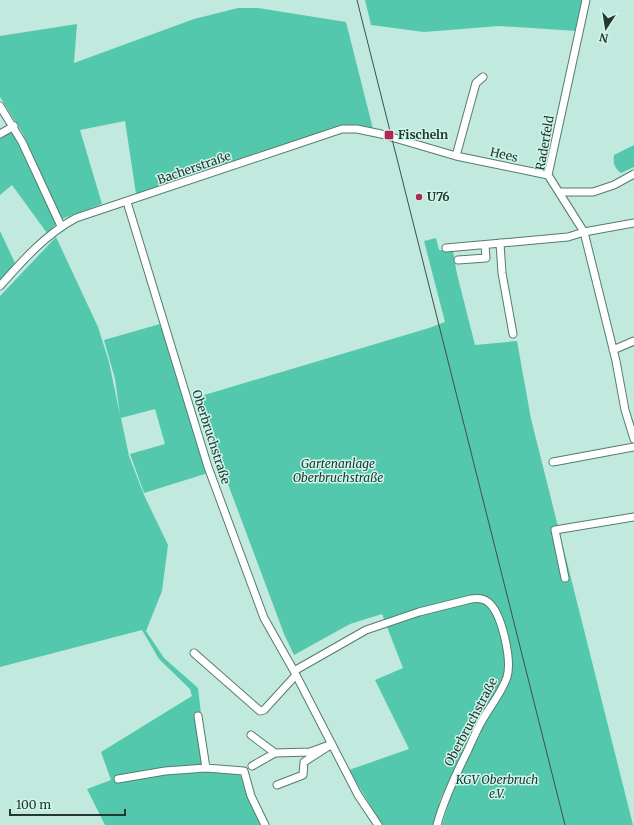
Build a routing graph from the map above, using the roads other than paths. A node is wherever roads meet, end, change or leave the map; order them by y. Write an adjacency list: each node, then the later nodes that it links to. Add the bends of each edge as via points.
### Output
1 (586, 0): 9 (street, Raderfeld)
2 (482, 77): 7 (street, via 476,83)
3 (0, 106): 4 (street)
4 (14, 126): 5 (street); 13 (street)
5 (0, 134)
6 (417, 145): 7 (street, Hees); 11 (street, Bacherstraße, via 357,129 334,130)
7 (456, 156): 9 (street, Hees)
8 (634, 174): 10 (street, via 614,185 593,192)
9 (548, 175): 10 (street, Raderfeld)
10 (560, 192): 14 (street, Raderfeld)
11 (127, 202): 13 (street, Bacherstraße, via 76,218); 29 (street, Oberbruchstraße, via 208,467 264,618)
12 (634, 223): 14 (street)
13 (61, 226): 19 (street, Bacherstraße)
14 (584, 232): 15 (street, via 568,237); 22 (street, Raderfeld)
15 (500, 243): 16 (street); 20 (street, via 502,273)
16 (485, 245): 17 (street); 18 (street, via 486,258)
17 (446, 248)
18 (458, 260)
19 (0, 286)
20 (513, 334)
21 (634, 341): 22 (street)
22 (613, 350): 23 (street, Raderfeld)
23 (634, 440)
24 (634, 447): 25 (street)
25 (553, 462)
26 (634, 517): 27 (street, via 555,530)
27 (565, 578)
28 (194, 653): 29 (street, Oberbruchstraße, via 260,711 264,710)
29 (295, 673): 32 (street, Oberbruchstraße); 40 (street, Oberbruchstraße, via 351,637 381,624 471,598 480,598 493,607 508,654 508,675 482,720 443,802)
30 (198, 716): 35 (street)
31 (250, 735): 33 (street)
32 (332, 744): 33 (street, via 310,752); 37 (street, via 304,762 303,774); 39 (street, Oberbruchstraße, via 358,795)
33 (274, 753): 34 (street)
34 (252, 766)
35 (206, 768): 36 (street, via 165,771); 38 (street, via 244,771)
36 (118, 779)
37 (277, 785)
38 (265, 825)
39 (378, 825)
40 (437, 825)

